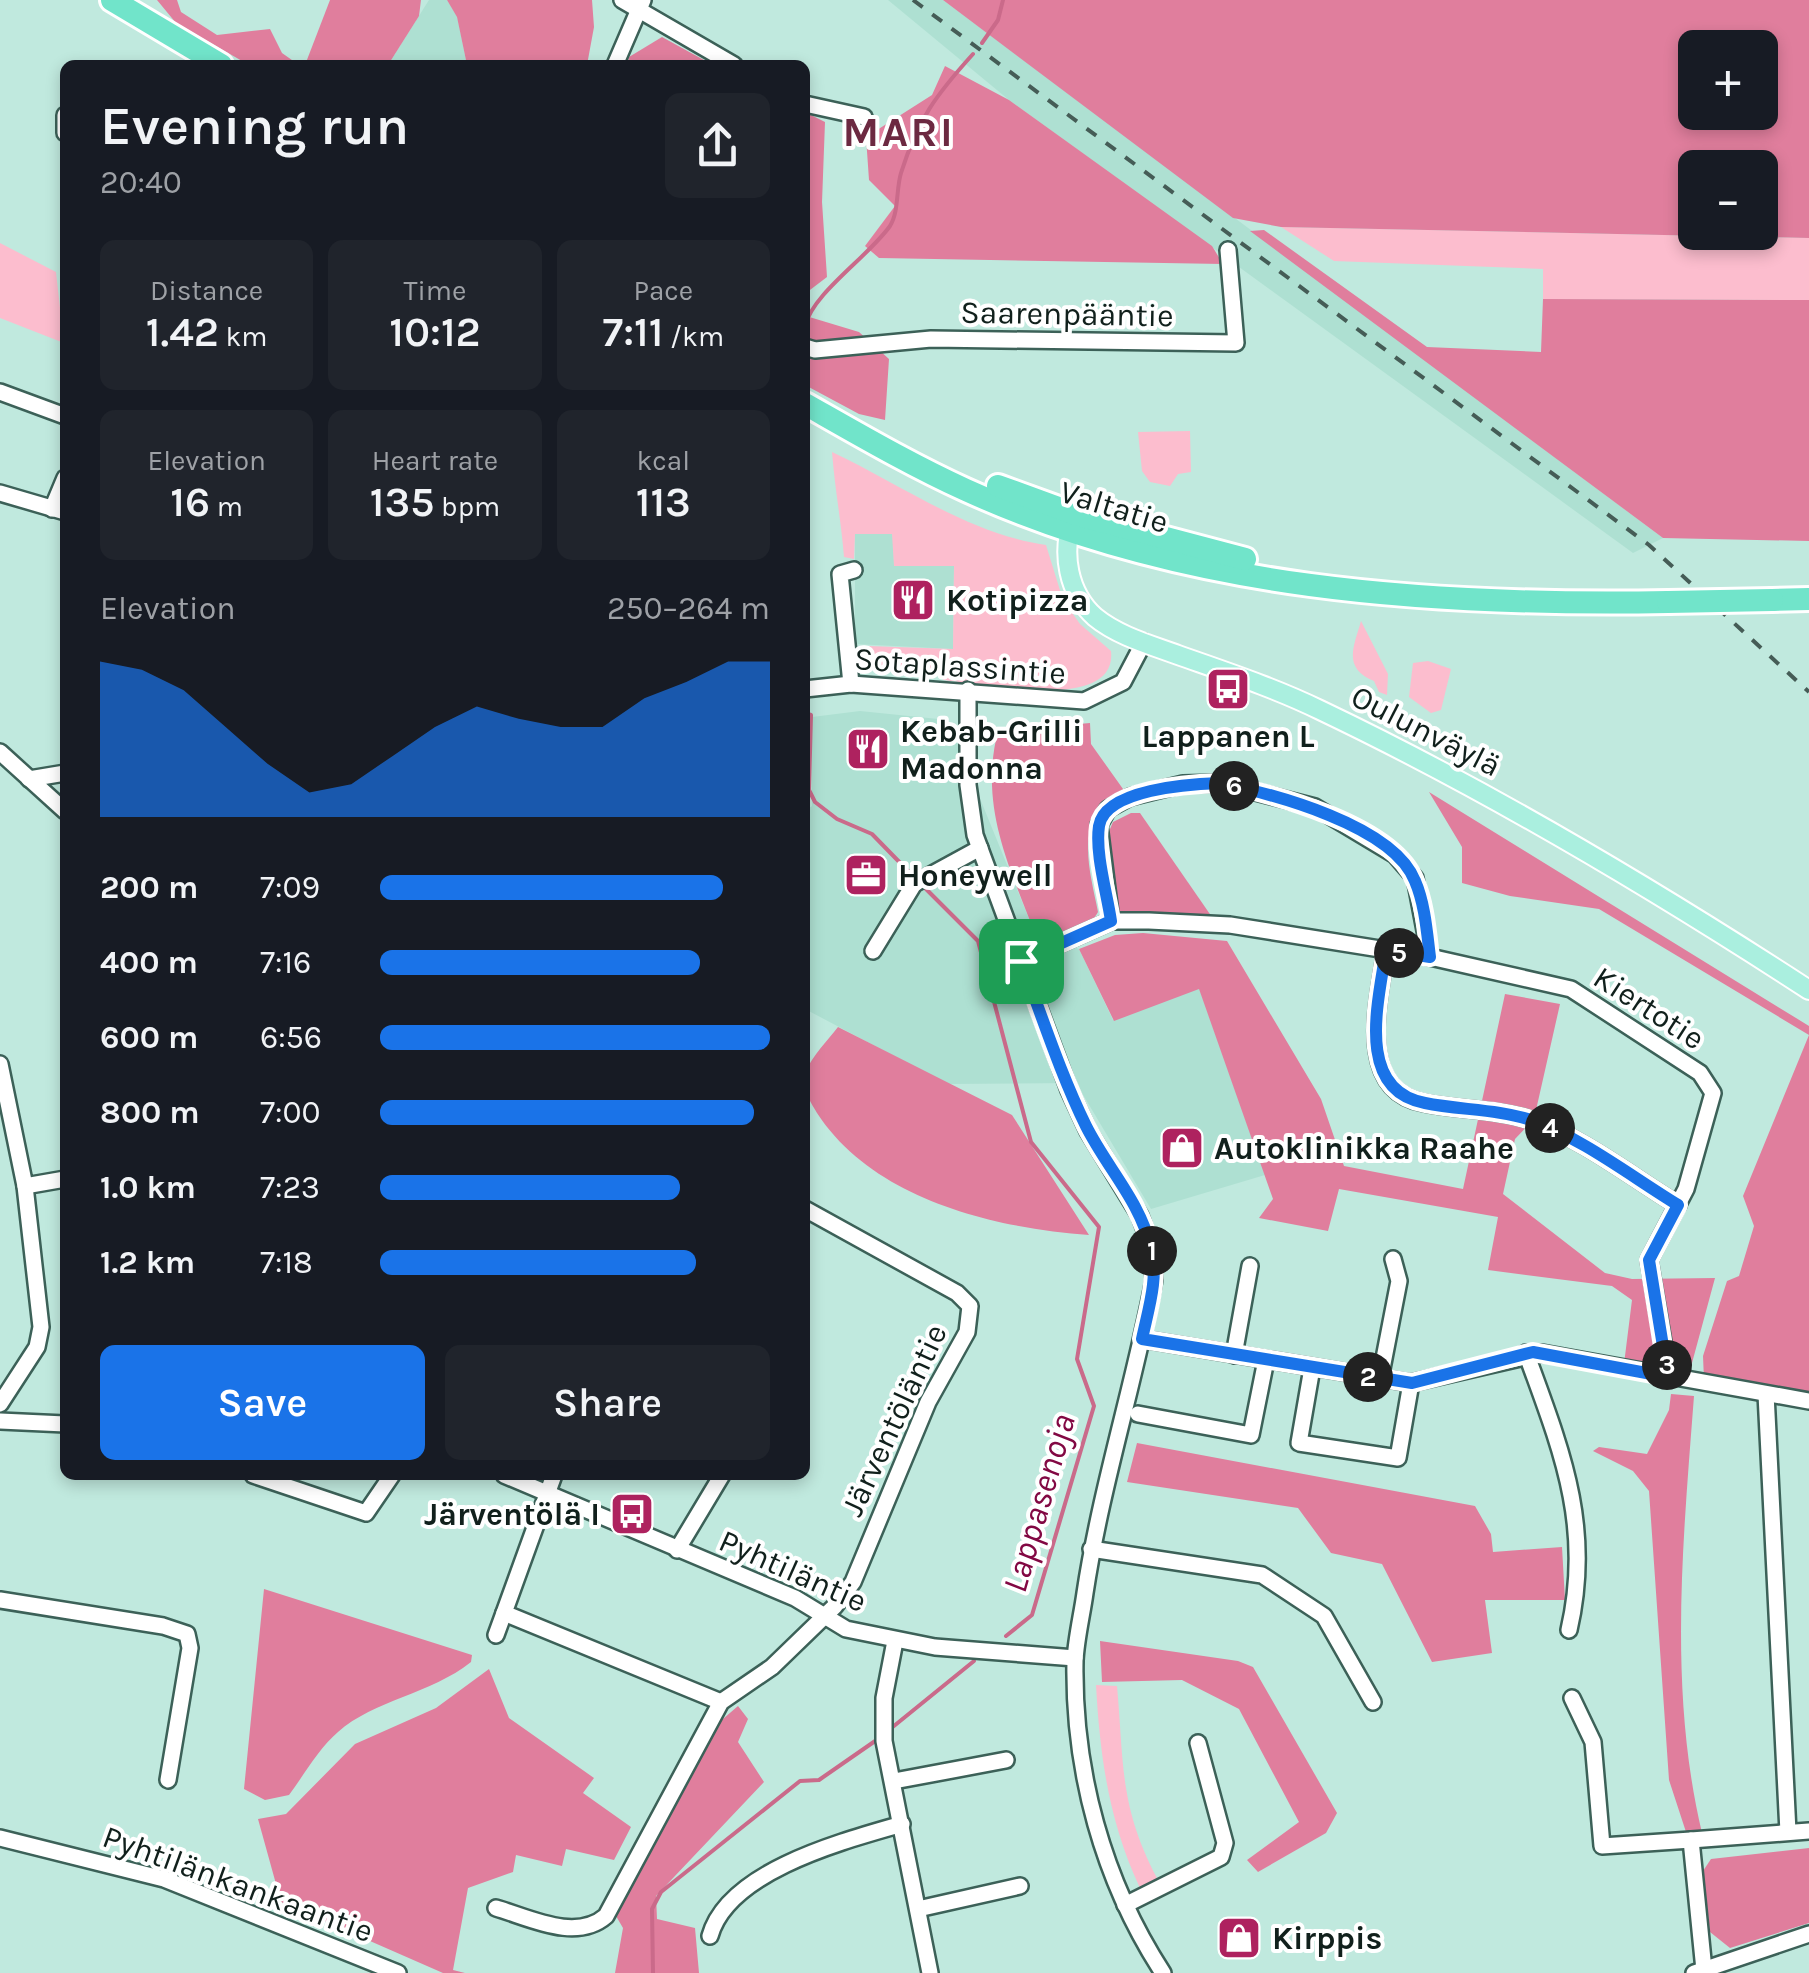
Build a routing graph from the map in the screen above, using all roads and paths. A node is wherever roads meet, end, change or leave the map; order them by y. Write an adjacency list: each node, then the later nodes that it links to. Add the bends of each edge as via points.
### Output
1 (112, 0): 4 (highway)
2 (622, 0): 3 (street)
3 (641, 5): 5 (street); 6 (street)
4 (213, 60)
5 (616, 60)
6 (726, 60)
7 (810, 105): 8 (street)
8 (864, 118)
9 (1228, 250): 10 (street, Saarenpääntie, via 1236,344 931,339)
10 (810, 348)
11 (0, 392): 13 (street)
12 (810, 407): 16 (highway, Valtatie, via 967,490)
13 (60, 414)
14 (0, 493): 15 (street)
15 (58, 510)
16 (1072, 522): 18 (highway, Valtatie, bridge, via 1264,578 1352,592 1534,602); 19 (main road, Oulunväylä, via 1070,578 1082,602 1107,626)
17 (854, 570): 20 (street, via 840,574)
18 (1809, 599)
19 (1144, 642): 22 (street, Sotaplassintie, via 1123,682 1084,701); 33 (main road, Oulunväylä, via 1318,708 1459,781)
20 (850, 684): 21 (street, Sotaplassintie); 22 (street, Sotaplassintie)
21 (810, 688)
22 (968, 690): 27 (street, via 968,785)
23 (0, 752): 25 (street)
24 (60, 774): 25 (street)
25 (29, 779): 26 (street)
26 (60, 807)
27 (980, 848): 30 (street, via 914,884); 32 (street)
28 (1111, 921): 29 (street, Kiertotie, via 1230,924); 31 (street, via 1099,825 1108,808 1183,784 1220,783 1315,807 1395,855 1415,878); 32 (street, Kiertotie)
29 (1386, 950): 31 (street, Kiertotie); 37 (street, via 1375,1036 1396,1090 1420,1102 1549,1128)
30 (873, 951)
31 (1430, 957): 37 (street, Kiertotie, via 1571,989 1700,1073 1712,1093)
32 (1021, 961): 41 (street, via 1069,1090 1140,1216 1152,1250 1154,1280)
33 (1809, 990)
34 (0, 1064): 36 (street)
35 (60, 1180): 36 (street)
36 (25, 1186): 51 (street, via 42,1327 37,1347)
37 (1678, 1205): 46 (street, Kiertotie, via 1649,1260)
38 (810, 1212): 65 (street, Järventöläntie, via 970,1306 967,1332 928,1402 853,1582)
39 (1393, 1258): 47 (street, via 1399,1281)
40 (1250, 1266): 43 (street)
41 (1142, 1339): 43 (street); 61 (street)
42 (1526, 1353): 46 (street); 48 (street); 66 (street, via 1572,1480 1578,1592)
43 (1234, 1355): 44 (street)
44 (1266, 1360): 45 (street); 52 (street, via 1252,1435)
45 (1312, 1368): 47 (street); 48 (street, via 1299,1443 1398,1458)
46 (1668, 1377): 49 (street)
47 (1380, 1379): 48 (street)
48 (1412, 1383)
49 (1766, 1394): 50 (street); 79 (street)
50 (1809, 1401)
51 (0, 1404)
52 (1138, 1414)
53 (0, 1421): 54 (street)
54 (60, 1424)
55 (268, 1480): 56 (street, via 366,1514)
56 (389, 1480)
57 (514, 1480): 60 (street, Pyhtiläntie)
58 (552, 1480): 60 (street)
59 (719, 1480): 62 (street)
60 (546, 1495): 62 (street, Pyhtiläntie); 64 (street)
61 (1092, 1549): 69 (street); 72 (street, via 1262,1575 1324,1616)
62 (677, 1550): 65 (street, Pyhtiläntie)
63 (0, 1600): 75 (street, via 187,1634)
64 (504, 1613): 67 (street); 71 (street)
65 (824, 1617): 68 (street, Pyhtiläntie); 71 (street, via 772,1667)
66 (1569, 1630)
67 (496, 1635)
68 (895, 1641): 69 (street, Pyhtiläntie); 76 (street, via 883,1718)
69 (1075, 1658): 83 (street, via 1083,1771)
70 (1572, 1698): 81 (street, via 1592,1742 1602,1846)
71 (721, 1702): 84 (street, via 606,1916 576,1930)
72 (1373, 1702)
73 (1198, 1744): 83 (street, via 1225,1843 1221,1857)
74 (1006, 1760): 76 (street)
75 (168, 1780)
76 (894, 1781): 77 (street)
77 (902, 1824): 85 (street); 87 (street, via 762,1877 725,1903)
78 (1809, 1831): 79 (street)
79 (1788, 1832): 81 (street)
80 (0, 1838): 89 (street, Pyhtilänkankaantie, via 164,1879)
81 (1691, 1840): 88 (street)
82 (1020, 1886): 85 (street)
83 (1125, 1905): 91 (street)
84 (496, 1908)
85 (918, 1909): 90 (street)
86 (1809, 1934): 88 (street)
87 (710, 1936)
88 (1699, 1971)
89 (398, 1973)
90 (930, 1973)
91 (1163, 1973)

